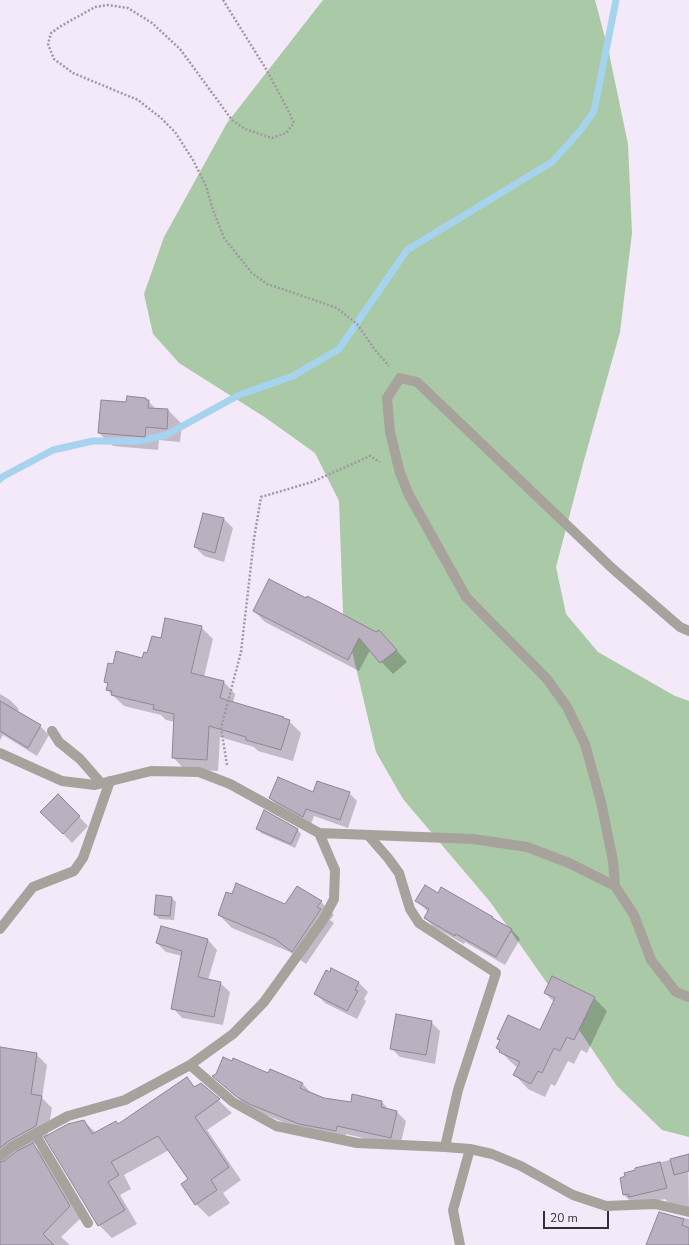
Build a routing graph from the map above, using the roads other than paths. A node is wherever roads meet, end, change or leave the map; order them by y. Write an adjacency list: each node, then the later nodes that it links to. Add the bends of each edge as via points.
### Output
1 (689, 631): 7 (street, via 680,627 613,568 417,382 400,378 387,398 390,432 400,473 409,495 466,597 547,679 567,706 585,744 601,802 613,861)
2 (52, 731): 4 (street, via 59,742)
3 (0, 753): 4 (street, via 62,781 95,785)
4 (106, 782): 5 (street, via 151,771 199,772 230,784); 8 (street, via 83,858 74,872 33,886)
5 (319, 833): 6 (street); 10 (street, via 335,870 334,899 323,920 264,1002 233,1034)
6 (368, 835): 7 (street, via 473,839 527,848 569,863); 12 (street, via 399,873 410,909 419,923 496,973 458,1090)
7 (615, 886): 9 (street, via 634,915 652,960 676,992)
8 (0, 929)
9 (689, 997)
10 (190, 1065): 11 (street, via 125,1100 68,1116); 12 (street, via 234,1102 276,1126 357,1143)
11 (35, 1134): 14 (street); 16 (street)
12 (445, 1146): 13 (street)
13 (470, 1149): 15 (street, via 492,1154 521,1166 573,1195 606,1206 655,1204); 17 (street, via 453,1210)
14 (0, 1156)
15 (689, 1212)
16 (88, 1223)
17 (460, 1245)

